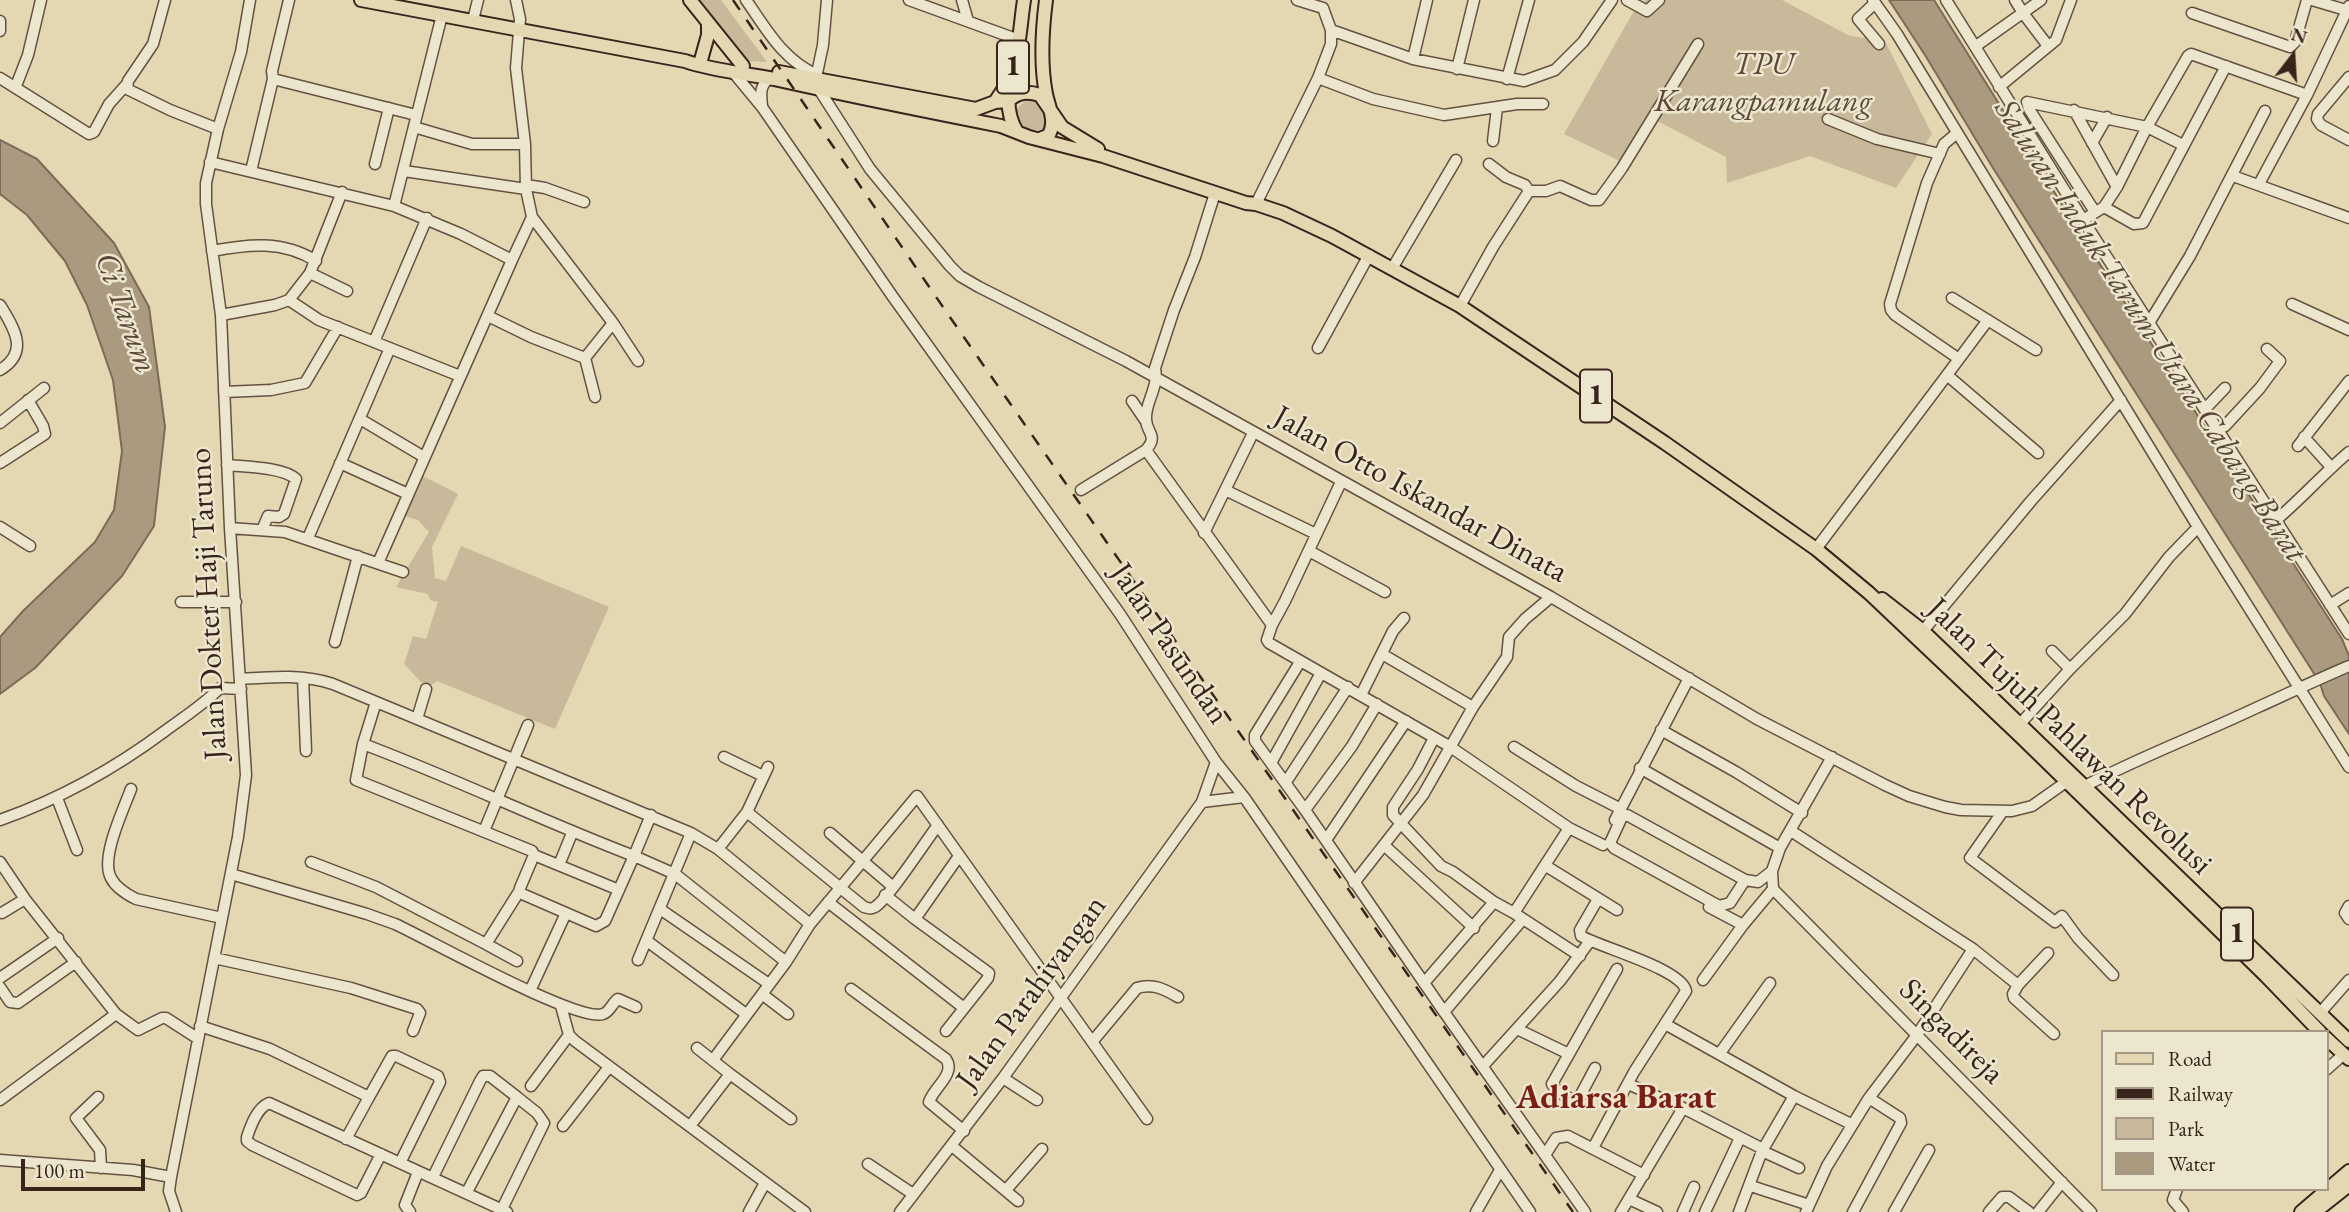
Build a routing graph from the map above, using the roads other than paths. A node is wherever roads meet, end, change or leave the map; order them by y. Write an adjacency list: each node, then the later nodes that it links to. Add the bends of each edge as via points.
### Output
1 (41, 0): 60 (street)
2 (165, 0): 59 (street, via 153,44)
3 (250, 0): 77 (street, Jalan Dokter Haji Taruno, via 242,52)
4 (289, 0): 55 (street)
5 (361, 0): 32 (main road, Jalan Tujuh Pahlawan Revolusi)
6 (478, 0): 33 (street)
7 (516, 0): 37 (street)
8 (691, 0): 36 (main road)
9 (746, 0): 58 (street, via 781,51)
10 (827, 0): 58 (street)
11 (909, 0): 35 (street)
12 (962, 0): 35 (street)
13 (1024, 0): 40 (main road, 1)
14 (1046, 0): 71 (main road, 1, via 1041,54)
15 (1297, 0): 28 (street)
16 (1427, 0): 45 (street)
17 (1474, 0): 50 (street)
18 (1529, 0): 57 (street)
19 (1612, 0): 57 (street, via 1583,42 1555,70 1524,81)
20 (1627, 0): 21 (street, via 1647,11)
21 (1659, 0)
22 (1946, 0): 43 (street)
23 (2015, 0): 30 (street)
24 (2041, 0): 30 (street)
25 (2071, 0): 44 (street, via 2059,34)
26 (2310, 0): 29 (street); 31 (street, via 2290,47)
27 (1874, 1): 42 (street, via 1861,13); 79 (street)
28 (1324, 4): 38 (street)
29 (2348, 9): 62 (street)
30 (2022, 13): 43 (street); 44 (street)
31 (2192, 13)
32 (442, 15): 33 (main road, Jalan Tujuh Pahlawan Revolusi); 72 (street)
33 (473, 20): 37 (main road, Jalan Tujuh Pahlawan Revolusi)
34 (0, 21): 39 (street)
35 (968, 21): 40 (street)
36 (708, 23): 46 (main road); 49 (main road)
37 (514, 29): 47 (main road, Jalan Tujuh Pahlawan Revolusi); 83 (street)
38 (1331, 30): 45 (street); 54 (street, via 1331,44)
39 (0, 31)
40 (1018, 40): 56 (main road, 1)
41 (1698, 44): 97 (street, via 1599,200 1560,186)
42 (1879, 44)
43 (1976, 46): 61 (street)
44 (2048, 46): 61 (street)
45 (1413, 59): 50 (street)
46 (701, 60): 47 (main road, Jalan Tujuh Pahlawan Revolusi); 49 (main road, Jalan Tujuh Pahlawan Revolusi)
47 (685, 61): 49 (main road, Jalan Tujuh Pahlawan Revolusi)
48 (2226, 66): 62 (street); 76 (street, via 2188,56); 85 (street)
49 (738, 69): 53 (main road, Jalan Tujuh Pahlawan Revolusi); 58 (main road, Jalan Tujuh Pahlawan Revolusi); 66 (street, Jalan Pasundan)
50 (1457, 69): 57 (street)
51 (2349, 77): 81 (street, via 2317,118)
52 (0, 78): 60 (street)
53 (770, 78): 58 (main road, Jalan Tujuh Pahlawan Revolusi); 66 (street, via 760,89)
54 (1318, 78): 68 (street, via 1373,99 1444,115); 101 (street)
55 (273, 79): 67 (street); 92 (street)
56 (1010, 79): 63 (main road, 1); 64 (main road)
57 (1507, 79)
58 (817, 82): 64 (main road, Jalan Tujuh Pahlawan Revolusi, via 976,109); 78 (main road, Jalan Tujuh Pahlawan Revolusi); 138 (street, Jalan Otto Iskandar Dinata, via 870,169 960,276)
59 (126, 85): 60 (street, via 89,134); 77 (street, via 150,102)
60 (16, 86)
61 (1999, 87): 107 (street)
62 (2307, 95): 94 (street)
63 (1008, 101): 64 (main road, Jalan Tujuh Pahlawan Revolusi); 71 (main road, via 1031,92 1044,98); 78 (main road, 1)
64 (995, 102)
65 (1543, 104): 68 (street)
66 (762, 107): 222 (street, Jalan Pasundan, via 1120,614)
67 (389, 108): 72 (street); 89 (street)
68 (1497, 108): 82 (street)
69 (2074, 110): 73 (street); 84 (street); 103 (street, via 2027,102)
70 (2265, 111): 93 (street)
71 (1051, 113): 80 (main road, via 1052,131); 101 (main road, Jalan Tujuh Pahlawan Revolusi / 1, via 1062,127 1105,153 1249,197)
72 (416, 116): 75 (street)
73 (2107, 117): 76 (street); 84 (street)
74 (1828, 118): 86 (street, via 1877,139)
75 (414, 127): 83 (street, via 472,144); 91 (street)
76 (2147, 127): 85 (street); 96 (street)
77 (218, 128): 88 (street, Jalan Dokter Haji Taruno)
78 (1017, 132): 80 (main road, Jalan Tujuh Pahlawan Revolusi / 1)
79 (1957, 133): 86 (street); 145 (street)
80 (1042, 138): 99 (main road, Jalan Tujuh Pahlawan Revolusi / 1)
81 (2349, 140)
82 (1493, 141)
83 (525, 144): 95 (street)
84 (2092, 144): 96 (street)
85 (2183, 145): 103 (street, via 2143,223 2134,224)
86 (1940, 155): 133 (street, via 1890,304 1895,315)
87 (1456, 160): 112 (street)
88 (210, 162): 92 (street); 108 (street, Jalan Dokter Haji Taruno, via 206,204)
89 (375, 164)
90 (1489, 164): 97 (street)
91 (404, 171): 95 (street); 102 (street)
92 (251, 172): 98 (street)
93 (2233, 176): 94 (street); 124 (street)
94 (2259, 184): 106 (street)
95 (526, 187): 100 (street, via 545,188); 104 (street)
96 (2117, 187): 103 (street)
97 (1529, 191): 119 (street)
98 (342, 192): 102 (street); 111 (street)
99 (1215, 193): 101 (main road, Jalan Tujuh Pahlawan Revolusi / 1); 138 (street, via 1155,368)
100 (584, 202)
101 (1256, 204): 109 (main road, Jalan Tujuh Pahlawan Revolusi / 1)
102 (394, 206): 105 (street)
103 (2099, 210): 107 (street)
104 (532, 217): 110 (street); 123 (street)
105 (426, 218): 110 (street); 127 (street)
106 (2349, 218)
107 (2083, 220): 124 (street)
108 (212, 251): 111 (street, via 271,245); 120 (street, Jalan Dokter Haji Taruno)
109 (1369, 255): 112 (main road, Jalan Tujuh Pahlawan Revolusi / 1); 129 (street)
110 (512, 260): 121 (street)
111 (316, 261): 113 (street)
112 (1392, 267): 119 (main road, Jalan Tujuh Pahlawan Revolusi / 1)
113 (310, 273): 114 (street); 116 (street)
114 (347, 291)
115 (1952, 298): 122 (street)
116 (289, 300): 120 (street); 125 (street)
117 (2292, 304): 126 (street)
118 (0, 306): 135 (street, via 14,328 17,350 14,359)
119 (1460, 306): 174 (main road, Jalan Tujuh Pahlawan Revolusi / 1)
120 (221, 315): 142 (street, Jalan Dokter Haji Taruno)
121 (488, 316): 132 (street); 137 (street)
122 (1988, 320): 131 (street); 133 (street)
123 (612, 323): 132 (street); 134 (street)
124 (2149, 323): 147 (street)
125 (338, 327): 127 (street); 142 (street, via 305,383)
126 (2349, 330)
127 (374, 342): 128 (street)
128 (390, 348): 137 (street); 148 (street)
129 (1318, 348)
130 (2267, 349): 151 (street, via 2280,361)
131 (2036, 350)
132 (585, 358): 143 (street)
133 (1959, 359): 136 (street)
134 (638, 361)
135 (0, 370)
136 (1947, 375): 155 (street); 174 (street)
137 (460, 376): 156 (street)
138 (1157, 378): 149 (street); 152 (street, Jalan Otto Iskandar Dinata)
139 (2349, 381): 160 (street, via 2301,442)
140 (44, 388): 144 (street)
141 (2225, 388): 147 (street)
142 (225, 392): 159 (street, Jalan Dokter Haji Taruno)
143 (595, 397)
144 (28, 400): 150 (street); 157 (street, via 45,434)
145 (2122, 400): 167 (street); 190 (street)
146 (1132, 401): 149 (street)
147 (2205, 409): 151 (street)
148 (360, 419): 156 (street); 158 (street)
149 (1145, 420): 153 (street, via 1153,438)
150 (0, 422)
151 (2218, 430): 165 (street)
152 (1253, 433): 161 (street, Jalan Otto Iskandar Dinata); 163 (street)
153 (1146, 450): 162 (street); 170 (street)
154 (2349, 452): 160 (street)
155 (2038, 453)
156 (424, 457): 164 (street)
157 (0, 463)
158 (340, 463): 164 (street); 172 (street)
159 (227, 465): 168 (street, Jalan Dokter Haji Taruno); 169 (street, via 296,478 284,514 268,516)
160 (2331, 467): 165 (street)
161 (1342, 482): 171 (street); 182 (street, Jalan Otto Iskandar Dinata)
162 (1081, 490)
163 (1225, 490): 170 (street); 171 (street)
164 (408, 494): 177 (street)
165 (2275, 521): 185 (street)
166 (0, 527): 173 (street)
167 (2198, 527): 197 (street, via 2119,620); 202 (street)
168 (230, 528): 169 (street); 184 (street, Jalan Dokter Haji Taruno)
169 (262, 530): 172 (street)
170 (1204, 533): 189 (street)
171 (1316, 534): 175 (street)
172 (308, 538): 176 (street)
173 (30, 545)
174 (1816, 549): 180 (main road, Jalan Tujuh Pahlawan Revolusi / 1)
175 (1309, 551): 179 (street); 189 (street)
176 (358, 556): 177 (street); 192 (street)
177 (379, 563): 178 (street)
178 (403, 572)
179 (1385, 592)
180 (1869, 593): 190 (main road, Jalan Tujuh Pahlawan Revolusi / 1, via 1888,601); 228 (main road, Jalan Tujuh Pahlawan Revolusi / 1)
181 (2349, 593): 185 (street)
182 (1551, 597): 200 (street, Jalan Otto Iskandar Dinata); 208 (street, via 1509,637 1508,654)
183 (181, 602): 184 (street)
184 (236, 602): 201 (street, Jalan Dokter Haji Taruno)
185 (2330, 605): 187 (street)
186 (2349, 608): 187 (street)
187 (2337, 615): 191 (street)
188 (1405, 618): 194 (street)
189 (1272, 625): 195 (street, via 1269,643)
190 (1923, 631): 211 (main road, Jalan Tujuh Pahlawan Revolusi / 1)
191 (2349, 634)
192 (335, 642)
193 (2052, 651): 197 (street)
194 (1382, 654): 205 (street); 208 (street)
195 (1300, 662): 198 (street); 223 (street, via 1255,735)
196 (2349, 666): 202 (street)
197 (2070, 669): 211 (street)
198 (1321, 673): 203 (street); 223 (street)
199 (303, 678): 201 (street); 206 (street); 218 (street)
200 (1689, 678): 213 (street); 220 (street, Jalan Otto Iskandar Dinata)
201 (240, 684): 233 (street, via 220,688 130,757); 267 (street, Jalan Dokter Haji Taruno, via 246,775)
202 (2299, 686): 224 (street); 229 (street)
203 (1348, 687): 205 (street); 227 (street)
204 (426, 689): 209 (street)
205 (1361, 695): 207 (street)
206 (376, 702): 209 (street); 215 (street)
207 (1377, 704): 210 (street); 237 (street)
208 (1473, 707): 216 (street)
209 (417, 719): 221 (street)
210 (1406, 721): 214 (street); 251 (street)
211 (2020, 724): 229 (main road, Jalan Tujuh Pahlawan Revolusi / 1)
212 (528, 725): 221 (street)
213 (1661, 730): 225 (street); 240 (street)
214 (1434, 738): 216 (street); 243 (street, via 1393,807)
215 (363, 744): 226 (street); 234 (street)
216 (1449, 746): 243 (street, via 1423,795); 245 (street)
217 (1514, 747): 236 (street)
218 (306, 751)
219 (724, 757): 238 (street, via 766,771)
220 (1832, 757): 239 (street, Jalan Otto Iskandar Dinata, via 1928,802 1961,810); 240 (street)
221 (513, 759): 234 (street); 241 (street)
222 (1216, 762): 232 (street, Jalan Pasundan); 235 (street, Jalan Parahiyangan)
223 (1271, 763): 227 (street)
224 (2349, 766)
225 (1640, 768): 236 (street); 254 (street)
226 (355, 780): 231 (street); 246 (street)
227 (1286, 782): 237 (street)
228 (2066, 782): 239 (street, Jalan Otto Iskandar Dinata, via 2032,806); 330 (main road, Jalan Tujuh Pahlawan Revolusi / 1)
229 (2085, 786): 323 (main road, Jalan Tujuh Pahlawan Revolusi / 1)
230 (131, 789): 286 (street, via 108,855 107,868 117,887 136,899)
231 (353, 793)
232 (1244, 797): 235 (street); 381 (street, Jalan Pasundan)
233 (57, 798): 242 (street); 256 (street)
234 (496, 800): 246 (street); 248 (street)
235 (1202, 802): 317 (street, Jalan Parahiyangan)
236 (1621, 809): 252 (street)
237 (1306, 810): 251 (street)
238 (747, 811): 255 (street); 271 (street)
239 (2003, 811): 305 (street, via 1970,858 2055,922 2062,916)
240 (1802, 813): 247 (street)
241 (650, 815): 249 (street); 258 (street)
242 (0, 820)
243 (1401, 823): 253 (street); 279 (street, via 1441,866)
244 (937, 825): 259 (street); 260 (street, via 915,796); 270 (street)
245 (1569, 828): 252 (street); 264 (street)
246 (485, 831): 257 (street)
247 (1791, 831): 254 (street); 296 (street)
248 (572, 833): 258 (street); 263 (street)
249 (691, 833): 255 (street); 266 (street)
250 (830, 833): 260 (street)
251 (1326, 840): 269 (street)
252 (1603, 845): 290 (street)
253 (1385, 846): 269 (street); 291 (street)
254 (1780, 848): 265 (street)
255 (718, 849): 289 (street)
256 (77, 850)
257 (534, 855): 263 (street); 273 (street)
258 (634, 856): 266 (street); 274 (street)
259 (960, 856): 287 (street); 317 (street)
260 (862, 861): 270 (street); 271 (street)
261 (0, 862): 276 (street)
262 (311, 862): 295 (street, via 376,887)
263 (559, 865): 274 (street)
264 (1546, 866): 277 (street); 285 (street)
265 (1772, 871): 268 (street, via 1758,882); 272 (street)
266 (675, 873): 281 (street); 303 (street)
267 (231, 874): 286 (street, Jalan Dokter Haji Taruno); 315 (street, via 395,924)
268 (1745, 880): 268 (street, via 1633,817 1622,817 1611,838 1614,848 1719,906 1730,903)
269 (1354, 883): 309 (street)
270 (892, 886): 275 (street)
271 (841, 887): 275 (street, via 869,908); 278 (street)
272 (1773, 889): 290 (street); 335 (street, Singadireja)
273 (520, 890): 284 (street); 295 (street)
274 (619, 890): 284 (street, via 601,925)
275 (885, 895): 287 (street)
276 (25, 899): 283 (street); 292 (street)
277 (1598, 899): 282 (street); 294 (street, via 1580,930)
278 (828, 902): 289 (street); 321 (street)
279 (1494, 902): 285 (street); 291 (street)
280 (2349, 906): 288 (street, via 2345,913)
281 (660, 909): 293 (street); 311 (street)
282 (1617, 910)
283 (2, 913)
284 (566, 913): 315 (street)
285 (1518, 916): 298 (street); 322 (street)
286 (222, 918): 299 (street, Jalan Dokter Haji Taruno)
287 (915, 919): 321 (street, via 989,973)
288 (2349, 919)
289 (810, 924): 303 (street)
290 (1743, 925): 307 (street)
291 (1474, 928): 309 (street)
292 (58, 938): 302 (street); 306 (street)
293 (647, 941): 300 (street); 325 (street)
294 (1590, 941): 298 (street); 327 (street, via 1662,970 1685,985 1684,996)
295 (486, 944): 301 (street)
296 (1973, 949): 312 (street); 335 (street)
297 (2048, 953): 312 (street)
298 (1580, 956): 329 (street)
299 (214, 958): 328 (street, Jalan Dokter Haji Taruno); 331 (street, via 351,988 417,1009 420,1013)
300 (638, 960)
301 (517, 961)
302 (76, 962): 313 (street, via 18,1003 10,1002); 324 (street)
303 (786, 962): 311 (street)
304 (1617, 969): 342 (street)
305 (2113, 975)
306 (0, 978)
307 (1703, 980)
308 (2349, 980): 323 (street)
309 (1424, 983): 322 (street)
310 (1770, 983): 341 (street)
311 (769, 984): 316 (street)
312 (2018, 985): 333 (street, via 2014,998)
313 (0, 987)
314 (851, 989): 366 (street, via 946,1059 948,1073 929,1102)
315 (530, 991): 319 (street)
316 (762, 994): 325 (street); 326 (street)
317 (1062, 997): 339 (street); 350 (street, Jalan Parahiyangan)
318 (1178, 997): 339 (street, via 1161,988 1137,988)
319 (561, 1006): 320 (street, via 597,1015 618,999); 334 (street)
320 (636, 1007)
321 (964, 1008): 332 (street)
322 (1444, 1012): 345 (street)
323 (2320, 1013): 338 (main road, Jalan Tujuh Pahlawan Revolusi / 1)
324 (116, 1014): 336 (street, via 135,1030 166,1018); 358 (street)
325 (746, 1014): 344 (street)
326 (788, 1014)
327 (1665, 1024): 341 (street); 351 (street)
328 (200, 1026): 336 (street, Jalan Dokter Haji Taruno); 355 (street, via 270,1049)
329 (1517, 1029): 342 (street); 345 (street)
330 (2318, 1030)
331 (413, 1031)
332 (946, 1031)
333 (2054, 1034)
334 (569, 1035): 346 (street); 352 (street)
335 (1917, 1035): 357 (street); 387 (street, Singadireja)
336 (197, 1038): 385 (street, Jalan Dokter Haji Taruno)
337 (2328, 1040): 343 (main road)
338 (2349, 1041)
339 (1092, 1042): 362 (street)
340 (696, 1048): 344 (street)
341 (1720, 1053): 353 (street)
342 (1569, 1054): 347 (street, via 1552,1084 1573,1100 1578,1100)
343 (2346, 1057): 348 (street)
344 (713, 1060): 349 (street)
345 (1483, 1066): 375 (street)
346 (609, 1067): 364 (street); 365 (street)
347 (1595, 1069)
348 (2328, 1069)
349 (730, 1074): 361 (street); 365 (street)
350 (1003, 1078): 359 (street); 366 (street, Jalan Parahiyangan)
351 (1628, 1084): 360 (street); 370 (street)
352 (531, 1086)
353 (1794, 1096): 363 (street); 373 (street)
354 (98, 1097): 379 (street, via 76,1118 100,1150)
355 (369, 1097): 368 (street); 377 (street, via 392,1056 438,1076 440,1082)
356 (517, 1097): 386 (street, via 490,1076 483,1076); 396 (street); 402 (street, via 544,1123)
357 (1869, 1098): 363 (street); 415 (street, via 1901,1123)
358 (0, 1100)
359 (1037, 1101)
360 (1683, 1108): 367 (street); 384 (street)
361 (791, 1119)
362 (1147, 1119)
363 (1852, 1124): 400 (street)
364 (563, 1126)
365 (690, 1126): 388 (street)
366 (964, 1131): 369 (street, Jalan Parahiyangan)
367 (1740, 1138): 373 (street); 413 (street)
368 (346, 1139): 374 (street); 374 (street, via 269,1102 258,1111 247,1141 357,1195)
369 (951, 1146): 393 (street); 397 (street, Jalan Parahiyangan)
370 (1593, 1148): 375 (street, via 1560,1136); 384 (street)
371 (1042, 1149): 393 (street)
372 (1929, 1150): 416 (street)
373 (1762, 1151): 380 (street); 389 (street)
374 (381, 1154): 377 (street)
375 (1545, 1155): 409 (street)
376 (0, 1160): 379 (street)
377 (400, 1163): 382 (street)
378 (868, 1164): 397 (street)
379 (102, 1168): 385 (street)
380 (1800, 1168)
381 (1500, 1170): 407 (street); 408 (street, Jalan Pasundan)
382 (418, 1171): 386 (street); 403 (street, via 405,1205)
383 (2349, 1171): 392 (main road)
384 (1644, 1175): 398 (street)
385 (171, 1177): 401 (street, Jalan Dokter Haji Taruno)
386 (433, 1177): 396 (street)
387 (2062, 1182): 419 (street); 420 (street, Singadireja)
388 (765, 1183): 404 (street); 405 (street)
389 (1751, 1185): 400 (street); 414 (street)
390 (2349, 1185): 423 (main road)
391 (1694, 1187): 412 (street)
392 (2328, 1189)
393 (1006, 1190): 399 (street)
394 (2176, 1191): 421 (street, via 2173,1200)
395 (2326, 1191): 422 (main road)
396 (467, 1192): 402 (street)
397 (913, 1194): 406 (street, Jalan Parahiyangan)
398 (1629, 1199): 410 (street); 411 (street)
399 (1018, 1201)
400 (1808, 1208)
401 (173, 1209)
402 (505, 1210)
403 (410, 1212)
404 (749, 1212)
405 (804, 1212)
406 (900, 1212)
407 (1476, 1212)
408 (1530, 1212)
409 (1585, 1212)
410 (1621, 1212)
411 (1657, 1212)
412 (1683, 1212)
413 (1705, 1212)
414 (1739, 1212)
415 (1853, 1212)
416 (1894, 1212)
417 (1990, 1212): 418 (street, via 2002,1197)
418 (2029, 1212)
419 (2038, 1212)
420 (2091, 1212)
421 (2183, 1212)
422 (2301, 1212)
423 (2315, 1212)

